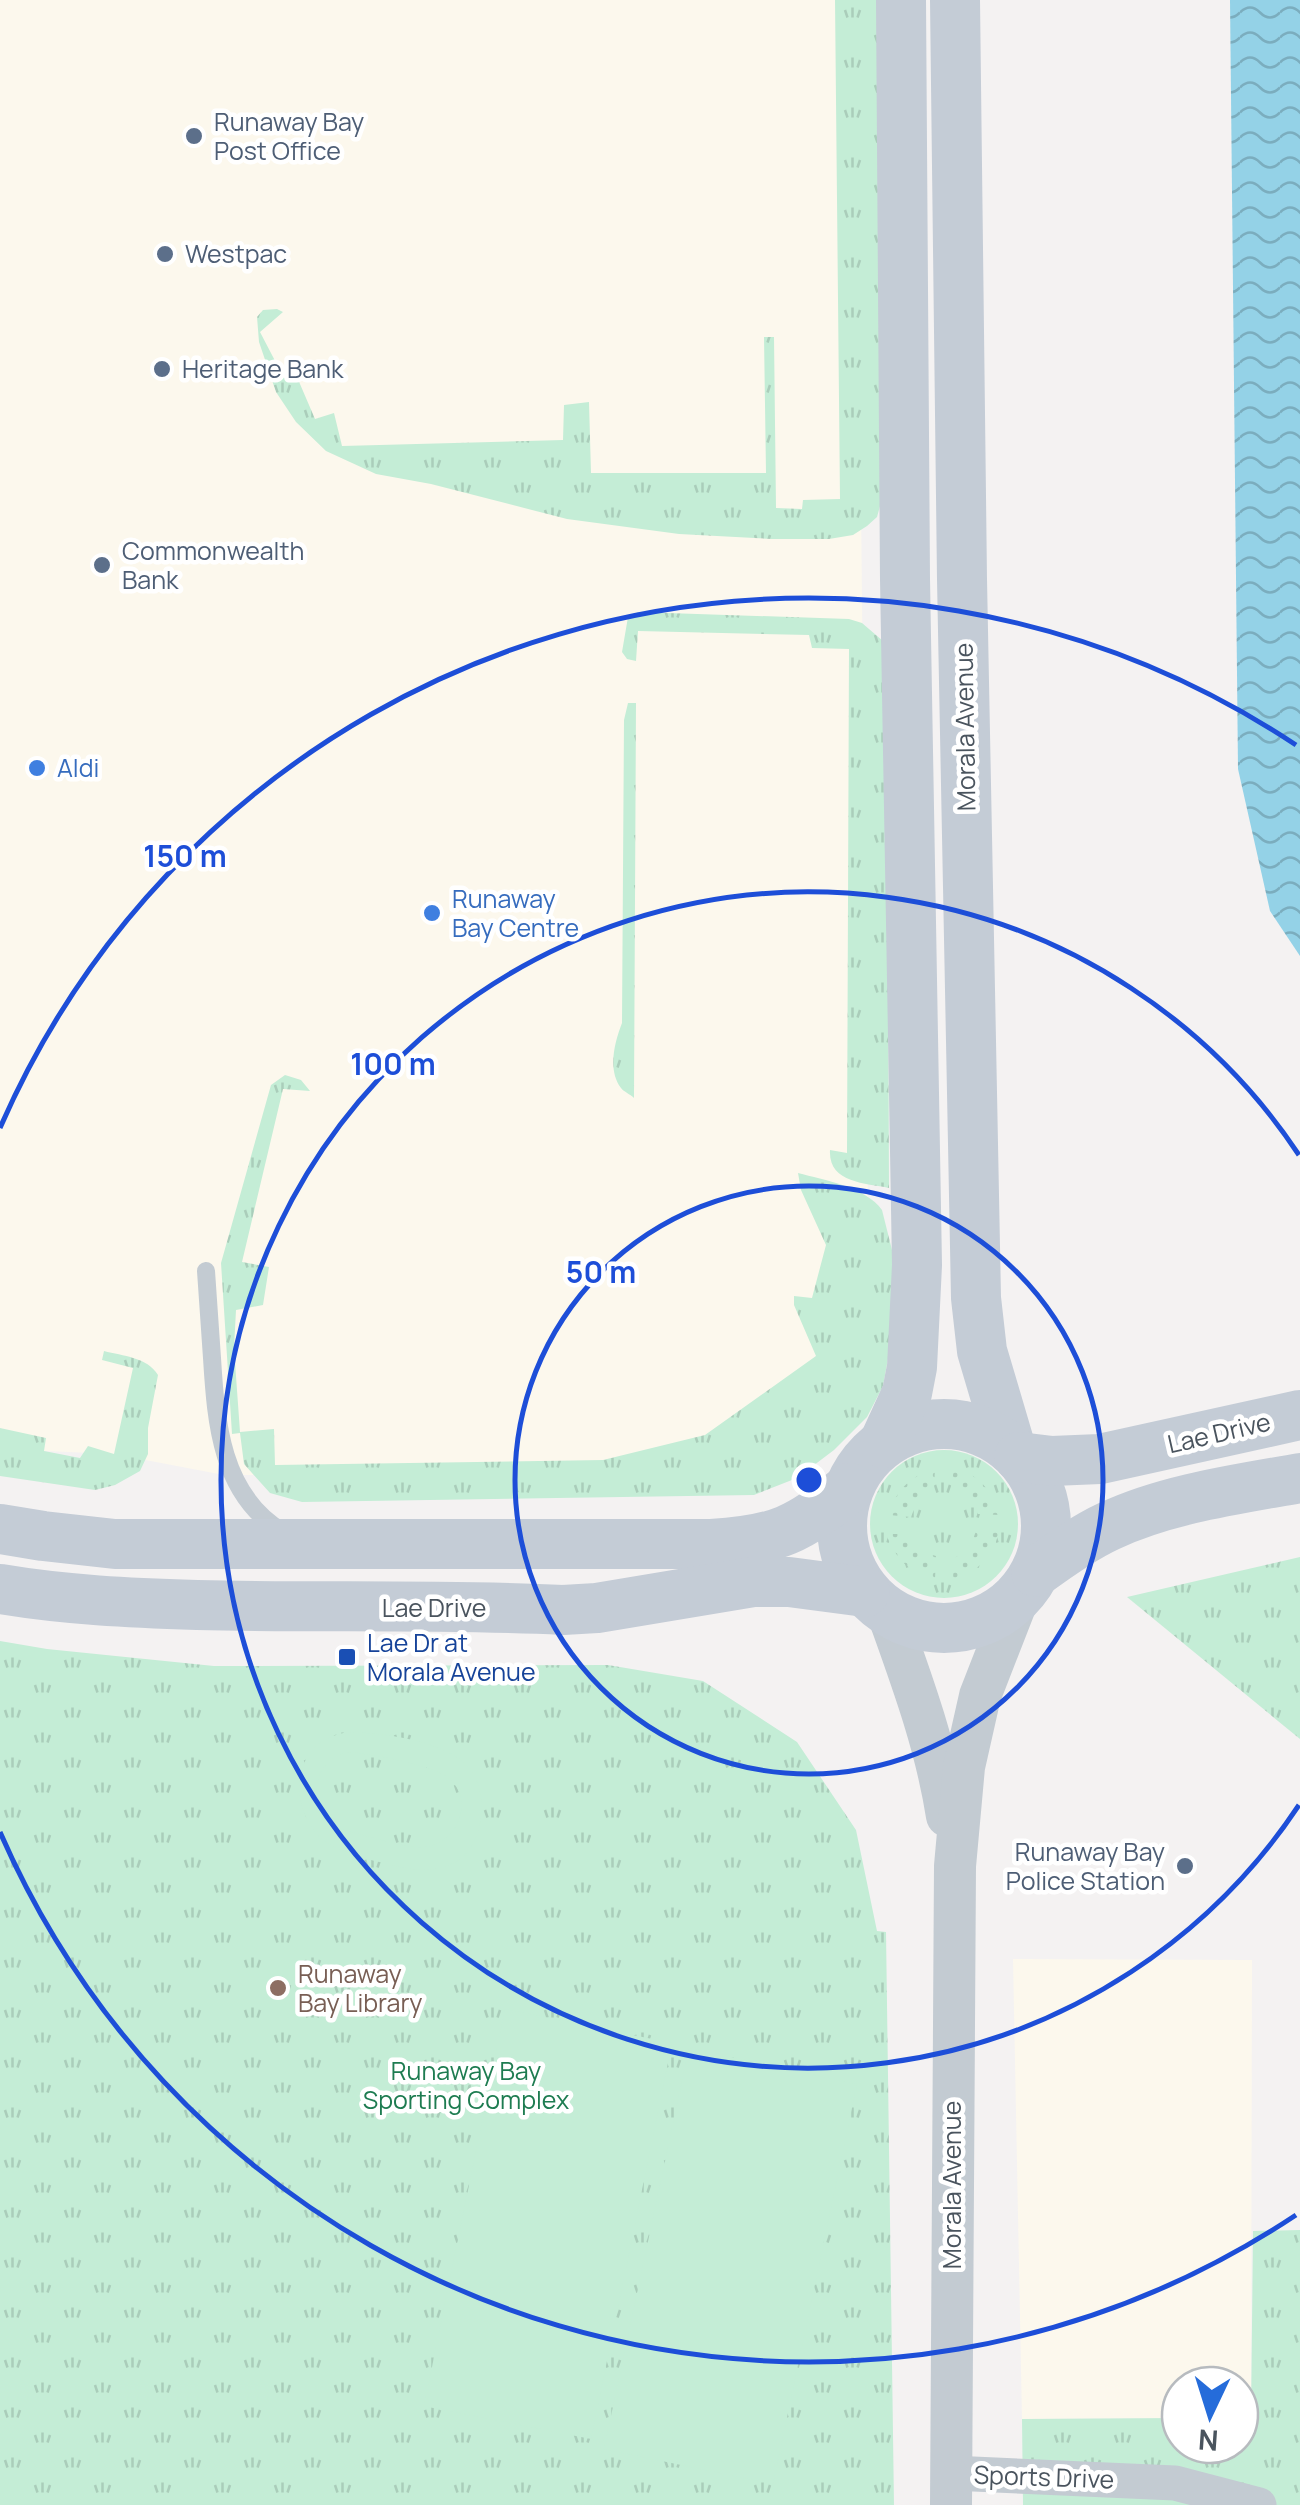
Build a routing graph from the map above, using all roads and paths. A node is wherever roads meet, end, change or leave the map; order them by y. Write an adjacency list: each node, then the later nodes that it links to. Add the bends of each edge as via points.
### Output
1 (901, 0): 5 (main road, via 916,1324 910,1380)
2 (955, 0): 6 (main road, Morala Avenue, via 976,1298 982,1351)
3 (206, 1271): 10 (lane, via 214,1402 235,1482 274,1527)
4 (1300, 1415): 6 (main road, Lae Drive, via 1100,1459 1052,1461)
5 (884, 1443): 6 (main road, via 938,1424 977,1430); 8 (main road)
6 (1015, 1453): 11 (main road, via 1032,1474 1046,1512 1043,1553)
7 (1300, 1478): 11 (main road, via 1112,1524)
8 (849, 1488): 10 (main road, via 796,1528 734,1542); 13 (main road, via 843,1542 851,1569)
9 (0, 1528): 10 (main road, via 114,1544)
10 (318, 1545)
11 (1027, 1584): 13 (main road, via 997,1614 970,1625 912,1624); 14 (street, Morala Avenue, via 980,1696 964,1767)
12 (0, 1589): 13 (main road, Lae Drive, via 109,1602 563,1610 789,1582)
13 (876, 1601): 14 (street, Morala Avenue, via 912,1680 935,1755)
14 (955, 1866): 15 (street, Morala Avenue)
15 (951, 2489): 16 (street, Sports Drive, via 1174,2483)
16 (1256, 2505)

